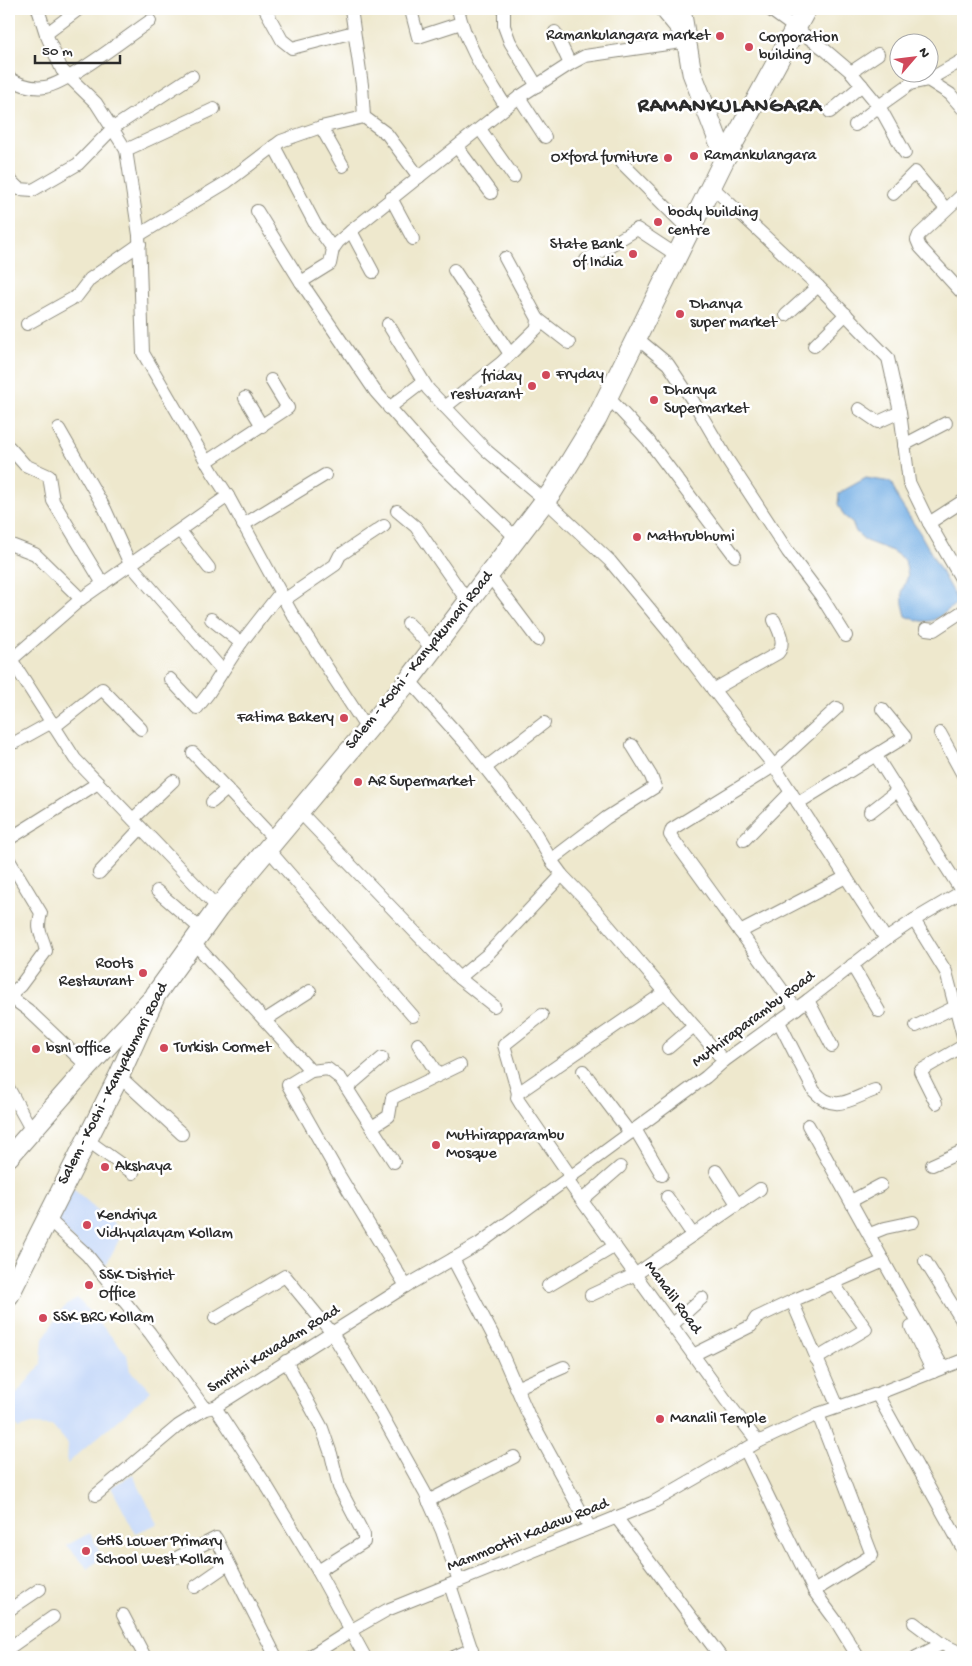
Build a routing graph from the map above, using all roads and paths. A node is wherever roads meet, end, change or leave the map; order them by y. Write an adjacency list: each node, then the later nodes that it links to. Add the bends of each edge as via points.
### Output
1 (38, 9): 17 (street)
2 (79, 9): 17 (street)
3 (265, 9): 15 (street, via 282,40 292,48)
4 (351, 9): 15 (street)
5 (458, 9): 13 (street)
6 (504, 9): 30 (street, via 504,26 510,42)
7 (660, 9): 18 (street)
8 (681, 9): 18 (main road)
9 (769, 9): 14 (street)
10 (806, 9): 14 (main road, Salem - Kochi - Kanyakumari Road)
11 (412, 14): 13 (street, via 418,37)
12 (150, 21): 25 (street)
13 (461, 23): 33 (street, via 478,63)
14 (796, 29): 22 (street); 47 (main road, Salem - Kochi - Kanyakumari Road)
15 (354, 32): 37 (street)
16 (555, 32): 21 (street)
17 (46, 34): 25 (street, via 62,70)
18 (688, 41): 21 (street, via 585,56); 47 (main road, via 692,73)
19 (878, 54): 22 (street)
20 (963, 60): 23 (street)
21 (570, 64): 30 (street)
22 (851, 72): 29 (street)
23 (940, 73)
24 (192, 76): 40 (street)
25 (69, 77): 26 (street, via 46,88 22,86); 40 (street, via 96,103)
26 (9, 78)
27 (919, 82): 32 (street, via 910,84)
28 (931, 82): 35 (street, via 950,94)
29 (862, 85): 32 (street); 36 (street)
30 (538, 86): 31 (street)
31 (519, 97): 33 (street); 42 (street)
32 (879, 106): 38 (street); 46 (street)
33 (506, 107): 41 (street)
34 (214, 109): 45 (street)
35 (963, 109)
36 (830, 112)
37 (364, 117): 39 (street); 50 (street, via 387,134)
38 (855, 125)
39 (321, 127): 43 (street); 49 (street)
40 (113, 128): 45 (street); 52 (street, via 78,164 33,190 19,190)
41 (480, 129): 44 (street); 51 (street)
42 (545, 137)
43 (274, 146): 62 (street, via 227,182); 64 (street, via 315,224)
44 (457, 147): 50 (street); 54 (street)
45 (126, 150): 62 (street)
46 (905, 153)
47 (725, 158): 53 (main road, Salem - Kochi - Kanyakumari Road)
48 (622, 163): 61 (street)
49 (343, 166)
50 (419, 177): 57 (street)
51 (514, 177)
52 (9, 179)
53 (711, 186): 61 (main road, Salem - Kochi - Kanyakumari Road); 71 (street)
54 (491, 192)
55 (893, 194): 58 (street, via 915,172)
56 (963, 194): 58 (street)
57 (391, 198): 60 (street); 63 (street)
58 (946, 209): 72 (street, via 917,240)
59 (257, 211): 70 (street)
60 (351, 231): 64 (street); 69 (street)
61 (690, 231): 65 (main road, Salem - Kochi - Kanyakumari Road)
62 (140, 239): 76 (street, via 90,279 77,296); 95 (street, via 143,353)
63 (413, 239)
64 (333, 249): 70 (street, via 330,264)
65 (678, 256): 67 (street, via 637,229); 78 (main road, Salem - Kochi - Kanyakumari Road)
66 (505, 258): 75 (street)
67 (586, 260)
68 (454, 270): 81 (street)
69 (373, 272)
70 (301, 282): 87 (street)
71 (818, 286): 73 (street); 74 (street)
72 (963, 294)
73 (846, 314): 80 (street); 89 (street, via 888,358)
74 (786, 315)
75 (538, 319): 79 (street); 81 (street, via 537,328)
76 (27, 324)
77 (388, 324): 83 (street)
78 (638, 339): 84 (main road, Salem - Kochi - Kanyakumari Road); 122 (street, via 668,364 727,459)
79 (569, 342)
80 (814, 346)
81 (510, 354): 86 (street)
82 (272, 380): 91 (street, via 288,408)
83 (424, 382): 86 (street); 87 (street)
84 (608, 397): 98 (main road, Salem - Kochi - Kanyakumari Road); 107 (street, via 648,440)
85 (245, 398): 91 (street)
86 (445, 407): 98 (street, via 487,451)
87 (389, 408): 105 (street, via 434,459)
88 (859, 409): 89 (street, via 878,422)
89 (900, 412): 93 (street)
90 (946, 423): 93 (street)
91 (262, 426): 95 (street)
92 (59, 430): 108 (street, via 105,509)
93 (904, 445): 101 (street, via 909,482)
94 (9, 447): 113 (street, via 25,465 49,476 53,501)
95 (206, 462): 97 (street)
96 (325, 475): 102 (street)
97 (228, 496): 102 (street); 104 (street)
98 (545, 500): 105 (main road, Salem - Kochi - Kanyakumari Road); 130 (street, via 610,561)
99 (963, 501): 101 (street)
100 (397, 512): 116 (street, via 416,527)
101 (929, 523): 109 (street)
102 (243, 525): 114 (street)
103 (384, 526): 114 (street, via 340,554 335,565)
104 (180, 531): 108 (street); 110 (street)
105 (516, 538): 111 (main road, Salem - Kochi - Kanyakumari Road)
106 (9, 544): 115 (street, via 35,554)
107 (735, 556)
108 (130, 564): 113 (street); 127 (street)
109 (959, 566): 112 (street)
110 (209, 568)
111 (489, 575): 116 (main road, Salem - Kochi - Kanyakumari Road); 123 (street)
112 (963, 582)
113 (103, 584): 115 (street)
114 (282, 596): 124 (street); 136 (street)
115 (81, 599): 126 (street)
116 (468, 602): 125 (main road, Salem - Kochi - Kanyakumari Road)
117 (963, 611): 121 (street, via 934,630)
118 (211, 618): 124 (street)
119 (774, 620): 130 (street, via 782,641 778,653)
120 (408, 623): 125 (street)
121 (926, 629)
122 (846, 636)
123 (538, 640)
124 (241, 642): 127 (street)
125 (433, 649): 129 (main road, Salem - Kochi - Kanyakumari Road)
126 (10, 658): 134 (street)
127 (222, 670): 128 (street, via 197,708)
128 (170, 679)
129 (409, 680): 136 (main road, Salem - Kochi - Kanyakumari Road); 143 (street)
130 (713, 690): 142 (street)
131 (836, 708): 142 (street)
132 (882, 709): 141 (street, via 905,738)
133 (544, 722): 143 (street)
134 (53, 724): 135 (street, via 102,689); 138 (street); 146 (street, via 75,759)
135 (141, 729)
136 (367, 729): 152 (main road, Salem - Kochi - Kanyakumari Road)
137 (940, 733): 144 (street)
138 (16, 742)
139 (632, 745): 159 (street, via 655,787 606,818)
140 (192, 753): 147 (street)
141 (876, 756): 148 (street); 151 (street)
142 (774, 766): 149 (street); 167 (street, via 672,829 670,835)
143 (485, 768): 159 (street, via 533,829)
144 (963, 774)
145 (174, 781): 154 (street)
146 (98, 783): 154 (street); 155 (street)
147 (227, 789): 150 (street); 157 (street)
148 (897, 790): 153 (street); 164 (street)
149 (791, 792): 151 (street); 156 (street)
150 (212, 802)
151 (798, 803): 162 (street)
152 (298, 810): 157 (main road, Salem - Kochi - Kanyakumari Road); 171 (street)
153 (870, 812)
154 (137, 824): 160 (street); 165 (street)
155 (9, 839)
156 (744, 840)
157 (271, 844): 165 (main road, Salem - Kochi - Kanyakumari Road); 181 (street)
158 (9, 860): 194 (street, via 41,913 38,928 46,951 13,992 13,999)
159 (551, 860): 161 (street)
160 (99, 873)
161 (562, 874): 171 (street, via 486,955); 173 (street)
162 (846, 877): 167 (street); 169 (street)
163 (157, 891): 168 (street)
164 (963, 892): 166 (street, Muthiraparambu Road)
165 (218, 908): 168 (main road, Salem - Kochi - Kanyakumari Road)
166 (914, 920): 169 (street, Muthiraparambu Road); 177 (street, via 946,972)
167 (740, 932): 178 (street)
168 (198, 936): 174 (main road, Salem - Kochi - Kanyakumari Road); 182 (street)
169 (886, 939): 170 (street, Muthiraparambu Road)
170 (852, 965): 175 (street, Muthiraparambu Road); 179 (street)
171 (459, 978): 176 (street)
172 (310, 991): 182 (street)
173 (665, 992): 184 (street); 202 (street)
174 (156, 994): 194 (main road); 198 (main road, Salem - Kochi - Kanyakumari Road)
175 (808, 1000): 178 (street, Muthiraparambu Road); 188 (street)
176 (494, 1006)
177 (955, 1007): 185 (street); 186 (street)
178 (796, 1009): 183 (street, Muthiraparambu Road)
179 (879, 1012)
180 (542, 1015): 202 (street, Manalil Road, via 504,1045)
181 (413, 1016)
182 (265, 1020): 195 (street)
183 (779, 1022): 192 (street, Muthiraparambu Road); 201 (street, via 821,1099 837,1104)
184 (694, 1026): 190 (street); 192 (street)
185 (916, 1026)
186 (963, 1036)
187 (418, 1044): 197 (street)
188 (832, 1046)
189 (963, 1046): 203 (street, via 920,1071)
190 (668, 1048)
191 (382, 1058): 199 (street)
192 (724, 1062): 207 (street, Muthiraparambu Road)
193 (460, 1065): 197 (street)
194 (88, 1066): 206 (main road)
195 (311, 1071): 199 (street, via 328,1069); 235 (street, via 288,1085)
196 (583, 1071): 207 (street)
197 (438, 1075): 205 (street, via 392,1098 389,1116)
198 (119, 1076): 208 (street); 209 (main road, Salem - Kochi - Kanyakumari Road)
199 (346, 1088): 205 (street)
200 (9, 1089): 206 (street)
201 (875, 1090)
202 (518, 1093): 218 (street, Manalil Road, via 520,1104)
203 (936, 1103)
204 (808, 1125): 223 (street)
205 (372, 1127): 212 (street)
206 (32, 1130): 211 (main road)
207 (633, 1131): 217 (street); 218 (street, Muthiraparambu Road)
208 (182, 1134)
209 (87, 1140): 216 (street); 225 (main road, Salem - Kochi - Kanyakumari Road)
210 (963, 1151): 213 (street)
211 (9, 1157)
212 (394, 1162)
213 (932, 1165)
214 (620, 1167): 222 (street)
215 (716, 1171): 224 (street)
216 (133, 1173)
217 (662, 1175)
218 (569, 1178): 222 (street, Manalil Road); 230 (street, Smrithi Kavadam Road)
219 (881, 1185): 223 (street)
220 (760, 1189): 224 (street)
221 (667, 1197): 228 (street)
222 (582, 1200): 229 (street, Manalil Road)
223 (851, 1201): 227 (street)
224 (737, 1204): 228 (street)
225 (47, 1218): 237 (main road, Salem - Kochi - Kanyakumari Road); 255 (street, Smrithi Kavadam Road, via 87,1255)
226 (913, 1222): 227 (street)
227 (870, 1234): 231 (street)
228 (693, 1235): 233 (street)
229 (616, 1246): 233 (street, Manalil Road); 236 (street)
230 (453, 1259): 235 (street, Smrithi Kavadam Road); 252 (street, via 498,1345)
231 (884, 1261): 234 (street); 251 (street)
232 (925, 1261): 242 (street)
233 (636, 1274): 238 (street); 243 (street, Manalil Road)
234 (834, 1283): 240 (street); 247 (street, via 866,1329)
235 (406, 1286): 245 (street, Smrithi Kavadam Road)
236 (548, 1286)
237 (9, 1295)
238 (592, 1295)
239 (702, 1298): 243 (street)
240 (792, 1301): 246 (street, via 756,1318 751,1326); 247 (street)
241 (215, 1318): 245 (street, via 285,1276)
242 (963, 1322)
243 (672, 1325): 246 (street, Manalil Road)
244 (911, 1327): 251 (street)
245 (332, 1333): 249 (street, Smrithi Kavadam Road); 261 (street, via 379,1410)
246 (693, 1354): 257 (street, Manalil Road)
247 (816, 1359): 254 (street)
248 (963, 1360): 251 (street, Mammoottil Kadavu Road)
249 (286, 1361): 255 (street, Smrithi Kavadam Road); 267 (street, via 322,1428 339,1487 364,1535 364,1542)
250 (564, 1367): 252 (street)
251 (938, 1370): 253 (street, Mammoottil Kadavu Road)
252 (516, 1388): 263 (street)
253 (877, 1394): 254 (street, Mammoottil Kadavu Road); 264 (street)
254 (838, 1407): 256 (street, Mammoottil Kadavu Road)
255 (210, 1408): 260 (street, via 178,1426); 267 (street, via 268,1488)
256 (818, 1414): 257 (street, Mammoottil Kadavu Road); 271 (street, via 872,1555)
257 (755, 1438): 258 (street, Mammoottil Kadavu Road)
258 (745, 1449): 262 (street, Mammoottil Kadavu Road, via 652,1503); 271 (street)
259 (514, 1457): 261 (street)
260 (96, 1495)
261 (428, 1501): 268 (street, via 442,1531)
262 (616, 1517): 263 (street, Mammoottil Kadavu Road); 286 (street)
263 (590, 1528): 268 (street, Mammoottil Kadavu Road)
264 (963, 1549)
265 (178, 1557): 266 (street, via 216,1538)
266 (228, 1564): 269 (street); 282 (street)
267 (318, 1570): 276 (street)
268 (455, 1583): 276 (street, Mammoottil Kadavu Road, via 387,1610); 279 (street)
269 (195, 1586)
270 (40, 1589): 272 (street)
271 (814, 1591): 287 (street)
272 (9, 1610)
273 (123, 1614): 281 (street)
274 (53, 1617): 278 (street)
275 (914, 1623): 277 (street)
276 (350, 1631): 283 (street, Mammoottil Kadavu Road); 284 (street)
277 (942, 1644): 280 (street); 288 (street)
278 (9, 1648)
279 (473, 1653): 285 (street)
280 (963, 1654)
281 (145, 1657)
282 (276, 1657)
283 (309, 1657)
284 (365, 1657)
285 (454, 1657)
286 (721, 1657)
287 (858, 1657)
288 (916, 1657)

